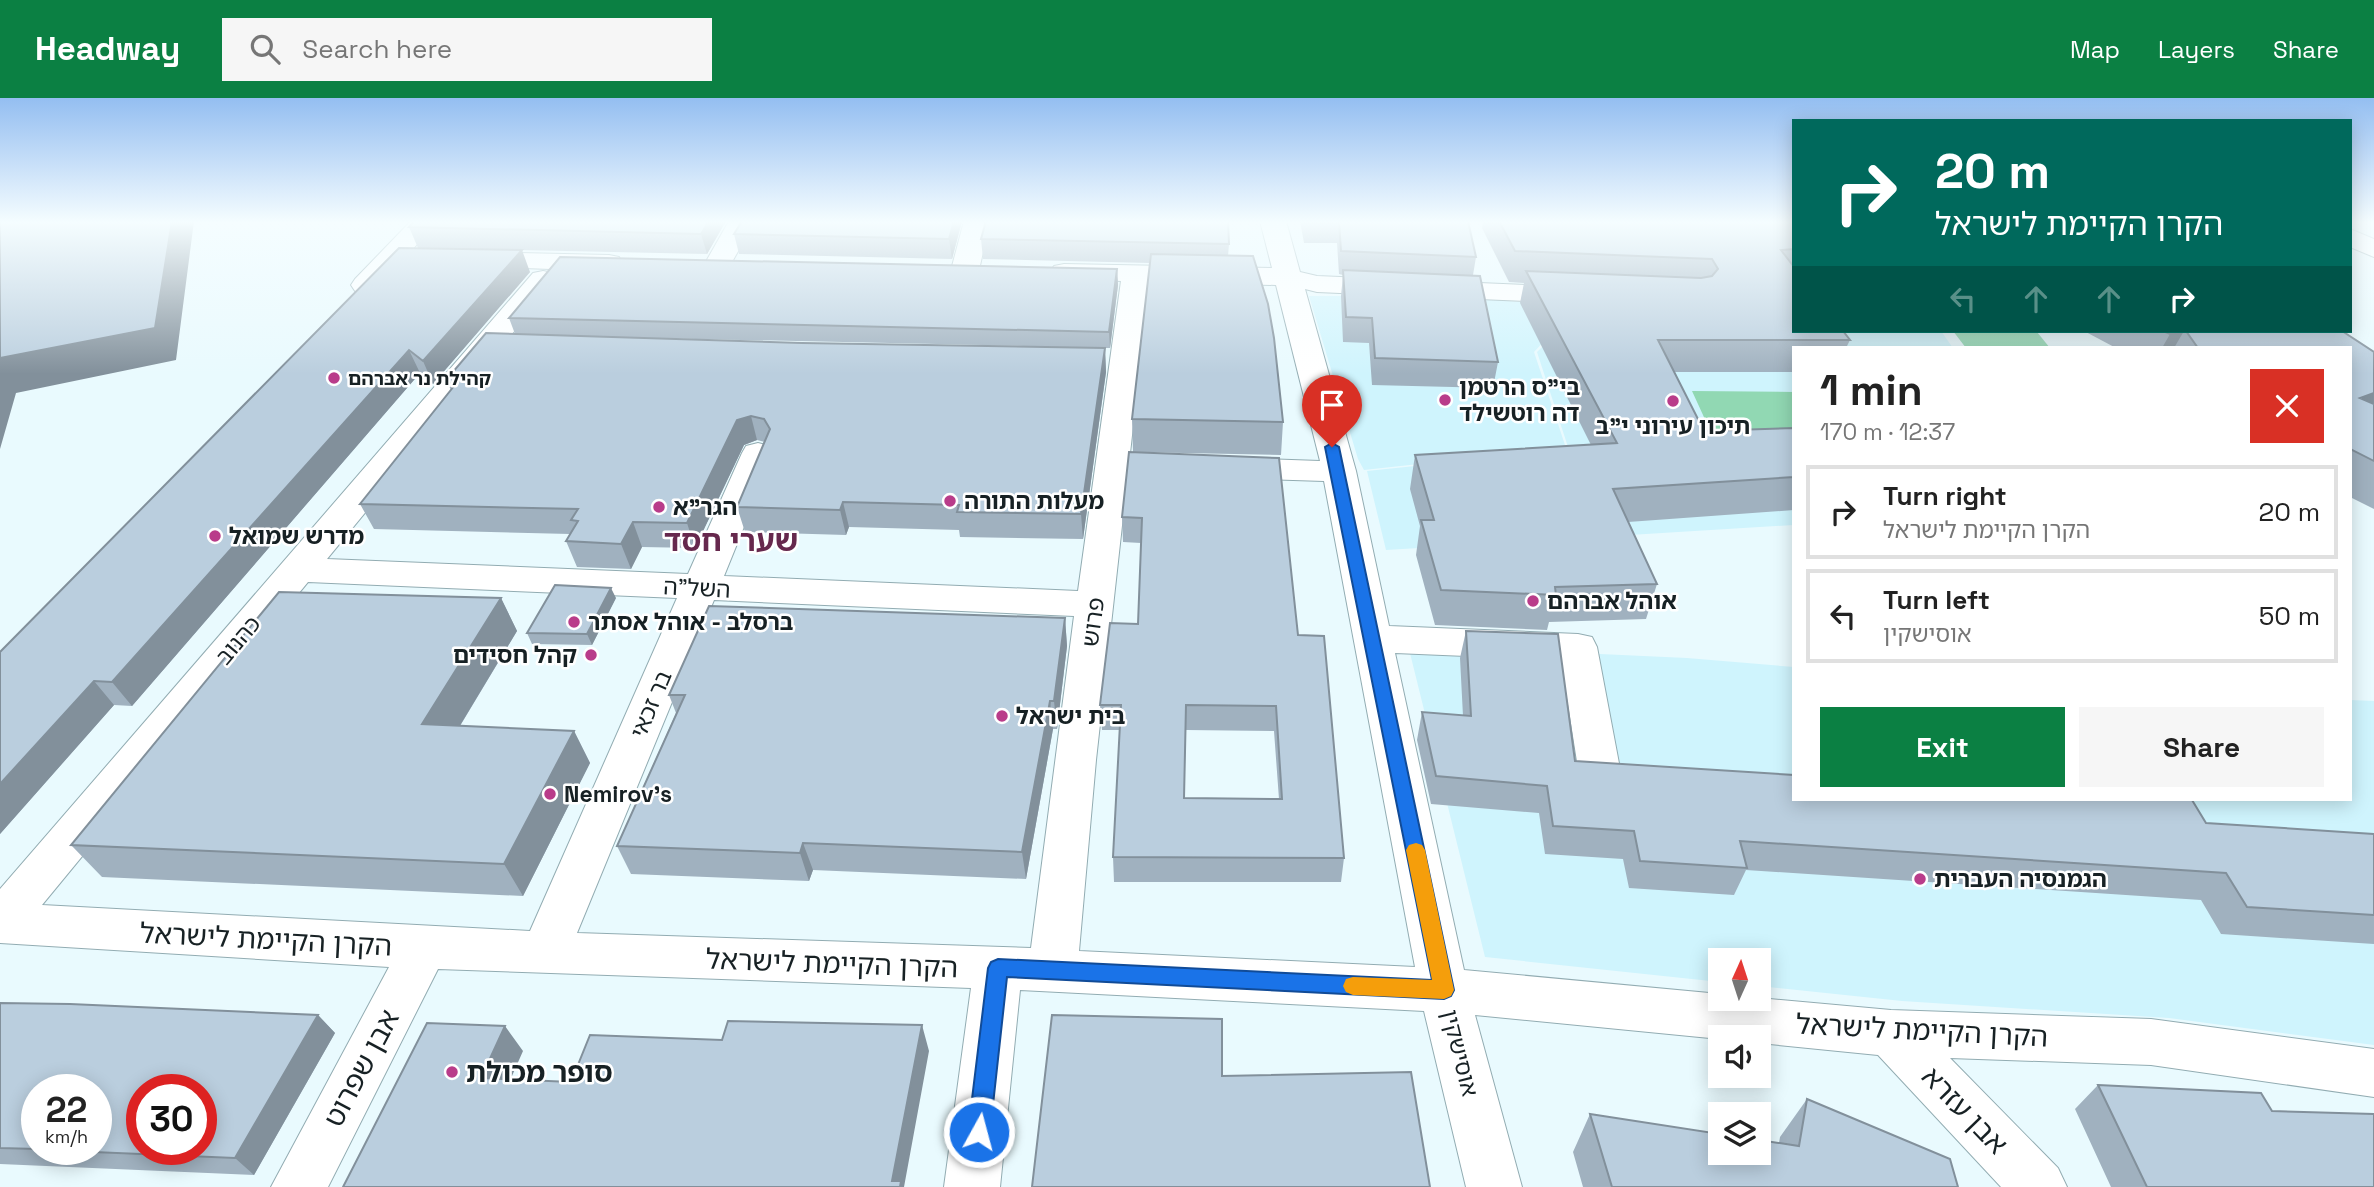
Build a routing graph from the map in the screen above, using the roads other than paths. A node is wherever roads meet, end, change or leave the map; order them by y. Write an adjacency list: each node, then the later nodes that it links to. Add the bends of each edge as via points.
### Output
1 (388, 272): 8 (street)
2 (550, 272): 12 (street, כהנוב, via 502,345)
3 (1044, 272): 5 (street)
4 (1285, 272): 6 (street, אוסישקין)
5 (1136, 274): 6 (street); 14 (street, פרוש, via 1111,360 1126,465)
6 (1286, 277): 7 (street, via 1317,284); 11 (street, אוסישקין)
7 (1594, 295)
8 (345, 307)
9 (758, 453): 13 (street, בר זכאי)
10 (1193, 467): 11 (street)
11 (1339, 471): 15 (street, אוסישקין)
12 (298, 570): 13 (street, השל"ה); 17 (street, כהנוב)
13 (700, 588): 14 (street, השל"ה); 19 (street, בר זכאי)
14 (1096, 604): 21 (street, פרוש)
15 (1373, 639): 16 (street, via 1578,647); 22 (street, אוסישקין)
16 (1600, 774)
17 (0, 922): 18 (street, הקרן הקיימת לישראל)
18 (424, 948): 19 (street, הקרן הקיימת לישראל); 25 (street, אבן שפרוט)
19 (544, 954): 20 (street, הקרן הקיימת לישראל)
20 (998, 968): 21 (street, הקרן הקיימת לישראל); 26 (street)
21 (1053, 971): 22 (street, הקרן הקיימת לישראל)
22 (1444, 990): 23 (street, הקרן הקיימת לישראל); 27 (street, אוסישקין)
23 (1891, 1032): 24 (street, הקרן הקיימת לישראל, via 2151,1042); 28 (street, אבן עזרא)
24 (2374, 1073)
25 (299, 1187)
26 (972, 1187)
27 (1494, 1187)
28 (2039, 1187)

